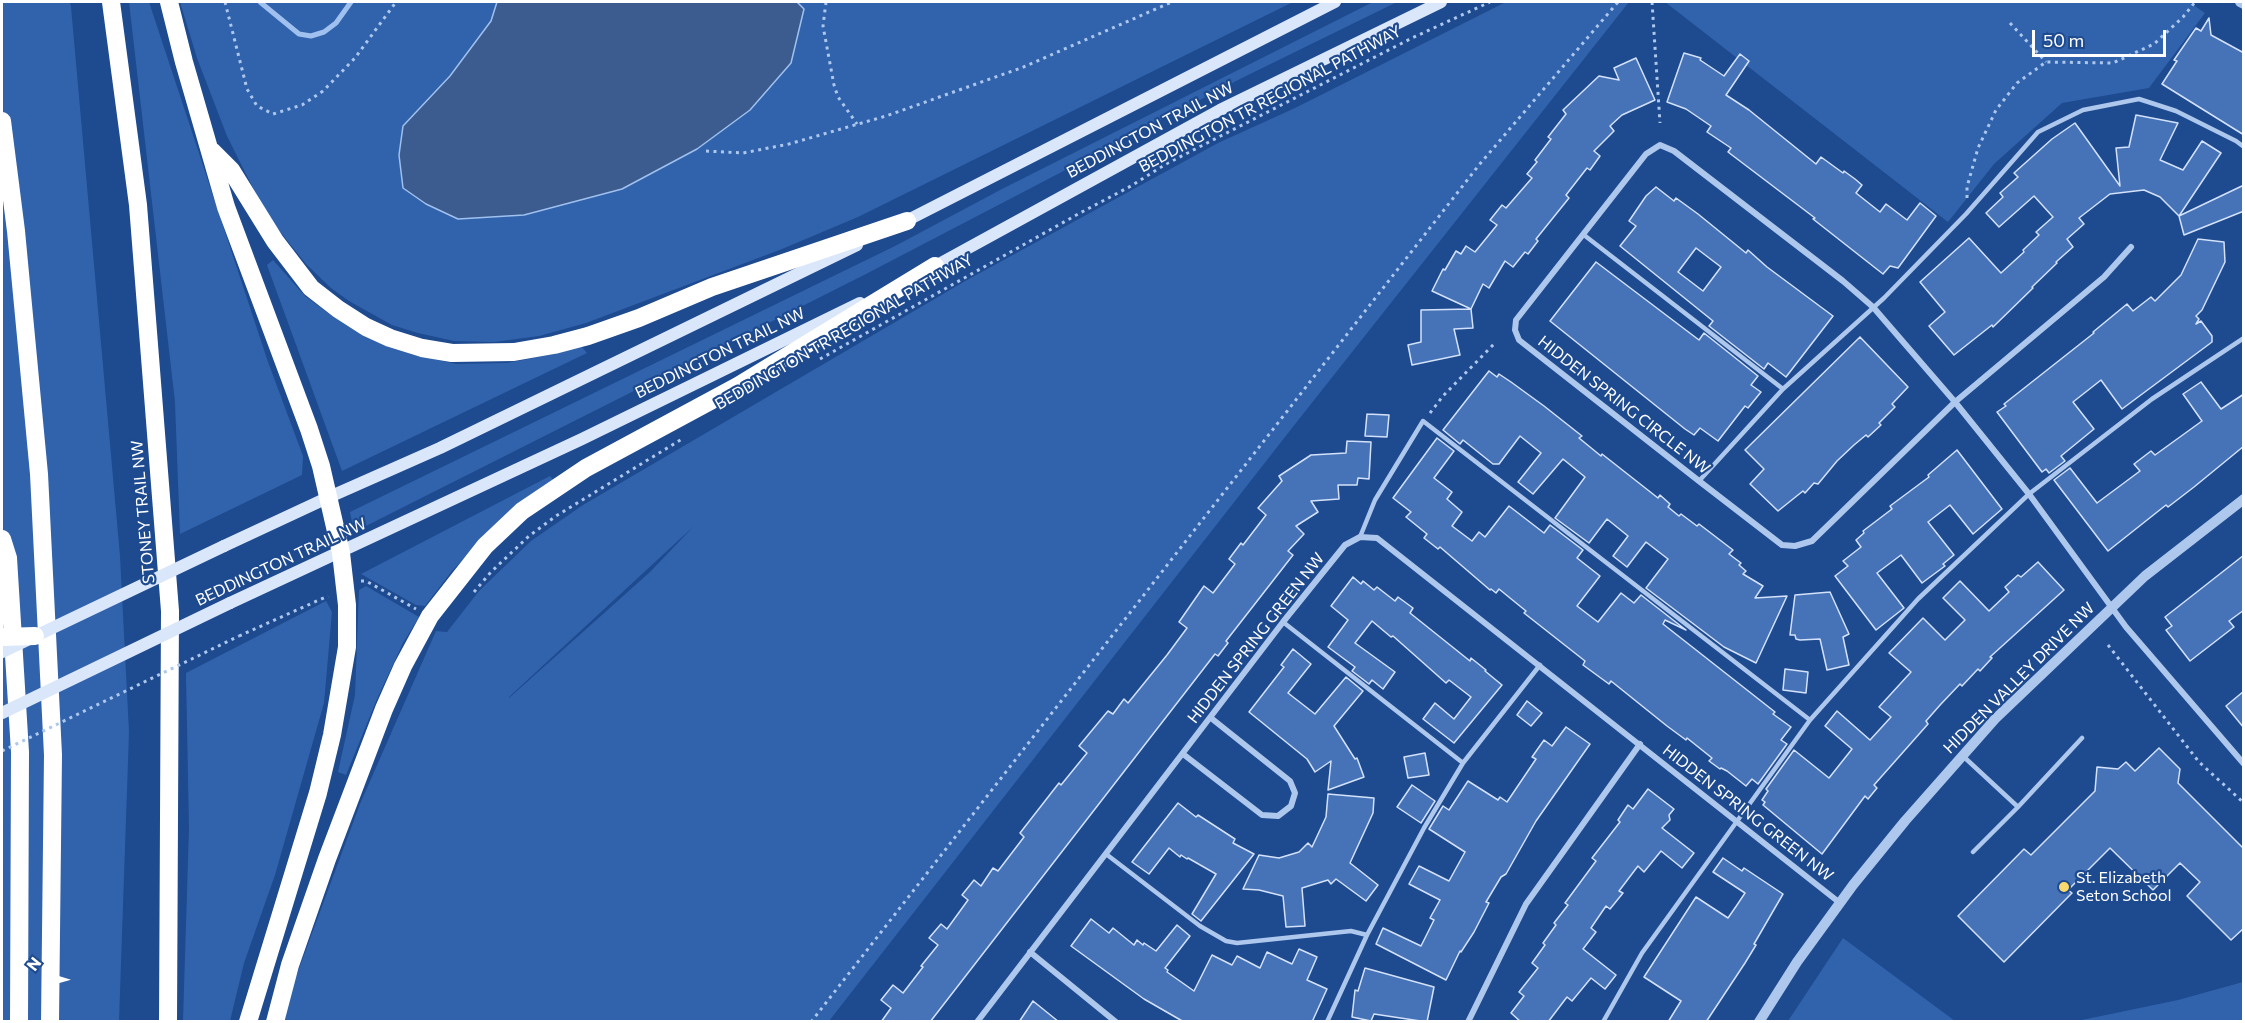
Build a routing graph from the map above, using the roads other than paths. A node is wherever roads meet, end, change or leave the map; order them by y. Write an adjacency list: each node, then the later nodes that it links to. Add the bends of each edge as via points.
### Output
1 (111, 2): 49 (highway, STONEY TRAIL NW, via 138,205 170,611)
2 (169, 2): 9 (highway)
3 (1335, 2): 10 (main road, BEDDINGTON TRAIL NW)
4 (1441, 2): 13 (main road, BEDDINGTON TRAIL NW, via 1220,110)
5 (2240, 2): 6 (street)
6 (2244, 4)
7 (2, 122): 48 (highway, via 39,474 53,755)
8 (2244, 147): 14 (lane, via 2176,111 2139,99 2083,110 2038,132 1966,214)
9 (211, 150): 10 (highway, via 231,170 275,241 311,288 338,309 390,338 452,353 514,352 588,336 712,287); 20 (highway, via 226,207 309,429)
10 (907, 221): 20 (main road, BEDDINGTON TRAIL NW, via 440,448)
11 (1584, 235): 14 (street, HIDDEN SPRING CIRCLE NW, via 1646,154 1660,145 1674,151); 16 (lane); 18 (street, HIDDEN SPRING CIRCLE NW, via 1516,320 1519,340)
12 (2131, 247): 17 (street, via 2104,277)
13 (935, 266): 24 (main road, BEDDINGTON TRAIL NW); 51 (highway, via 738,386 586,468 522,511 486,546 430,616 403,666 327,859 290,965)
14 (1874, 307): 16 (lane); 17 (street, HIDDEN SPRING CIRCLE NW)
15 (2244, 338): 19 (lane, via 2152,399)
16 (1783, 389): 18 (lane)
17 (1955, 402): 18 (street, HIDDEN SPRING CIRCLE NW, via 1812,541 1782,545); 19 (street, HIDDEN SPRING CIRCLE NW)
18 (1698, 481)
19 (2029, 494): 25 (street, HIDDEN SPRING CIRCLE NW); 33 (lane, via 1918,599)
20 (327, 498): 24 (highway); 28 (main road, BEDDINGTON TRAIL NW, bridge)
21 (2244, 499): 25 (street, HIDDEN VALLEY DRIVE NW, via 2145,576)
22 (1360, 537): 26 (street, HIDDEN SPRING GREEN NW, via 1345,545); 30 (street, HIDDEN SPRING GREEN NW, via 1377,538); 33 (lane, via 1376,500 1423,421)
23 (2, 539): 47 (highway, via 8,558 20,752)
24 (340, 552): 31 (main road, BEDDINGTON TRAIL NW, bridge); 50 (highway, via 348,605 347,647 332,735 315,804)
25 (2111, 608): 37 (street, HIDDEN VALLEY DRIVE NW); 39 (street, HIDDEN SPRING CIRCLE NW)
26 (1283, 622): 32 (street, HIDDEN SPRING GREEN NW); 38 (lane)
27 (2, 636): 28 (highway, bridge)
28 (35, 636): 29 (main road, BEDDINGTON TRAIL NW, bridge)
29 (2, 652)
30 (1540, 665): 35 (street, HIDDEN SPRING GREEN NW); 38 (lane)
31 (2, 713)
32 (1211, 718): 36 (street, HIDDEN SPRING GREEN NW); 36 (street, via 1290,782 1295,793 1291,806 1278,816 1263,815)
33 (1810, 720): 41 (lane)
34 (2082, 738): 40 (lane)
35 (1640, 744): 41 (street, HIDDEN SPRING GREEN NW); 55 (street, HIDDEN SPRING GREEN NW, via 1526,904)
36 (1183, 754): 43 (street, HIDDEN SPRING GREEN NW)
37 (1962, 755): 40 (lane); 44 (street, HIDDEN VALLEY DRIVE NW)
38 (1463, 763): 45 (lane)
39 (2244, 764)
40 (2018, 807): 42 (lane)
41 (1738, 820): 44 (street, HIDDEN SPRING GREEN NW); 56 (lane, via 1642,952)
42 (1973, 852)
43 (1106, 854): 45 (lane, via 1200,926 1226,941 1352,931); 46 (street, HIDDEN SPRING GREEN NW)
44 (1840, 903): 57 (street, HIDDEN VALLEY DRIVE NW)
45 (1367, 935): 54 (lane)
46 (1030, 952): 52 (street, HIDDEN SPRING GREEN NW); 53 (street)
47 (19, 1022)
48 (50, 1022)
49 (168, 1022)
50 (248, 1022)
51 (275, 1022)
52 (977, 1022)
53 (1116, 1022)
54 (1327, 1022)
55 (1468, 1022)
56 (1603, 1022)
57 (1759, 1022)

